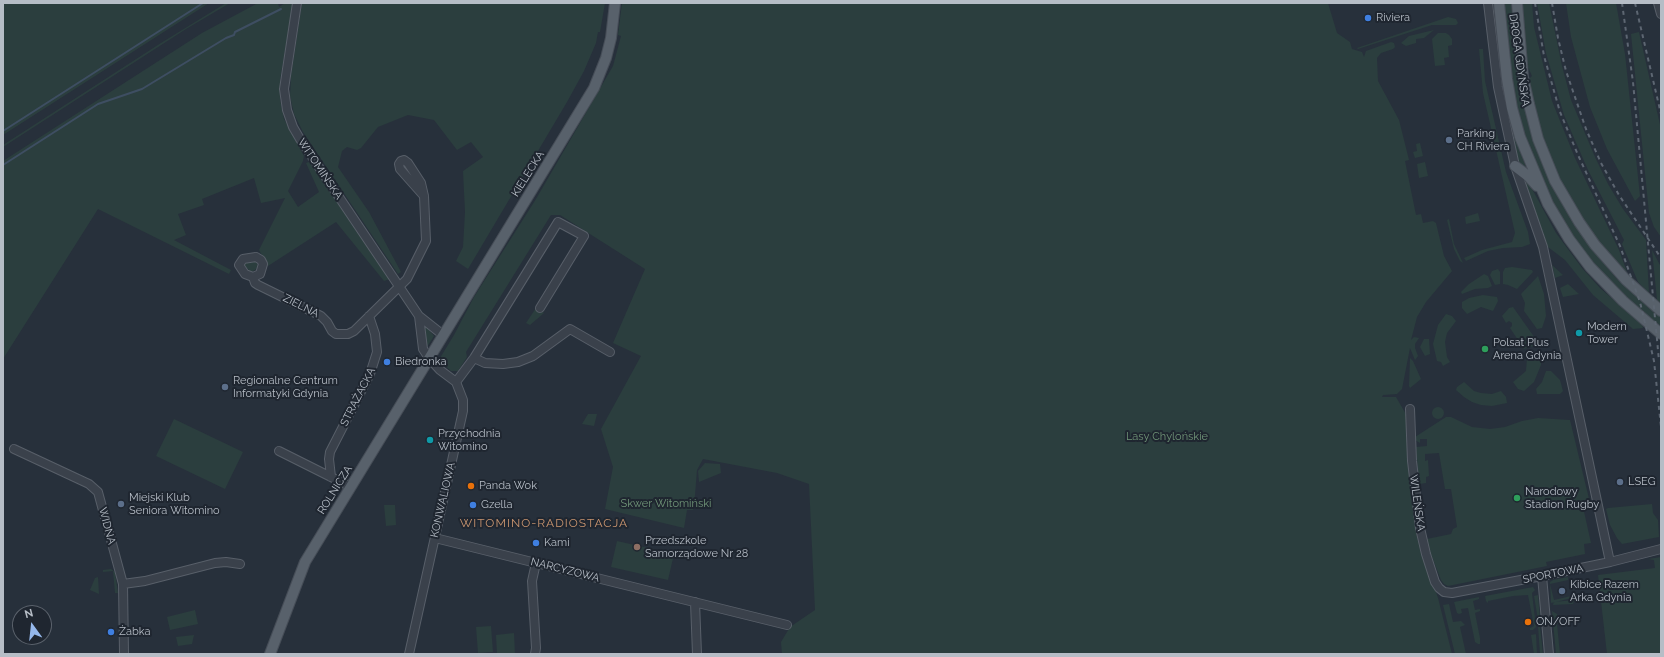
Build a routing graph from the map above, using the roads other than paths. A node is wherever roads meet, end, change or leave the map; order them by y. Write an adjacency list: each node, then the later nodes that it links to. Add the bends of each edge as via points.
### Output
1 (296, 3): 12 (street, WITOMIŃSKA, via 284,89 290,119 300,139)
2 (615, 3): 18 (main road, KIELECKA, via 611,38 594,88)
3 (1488, 3): 8 (street, via 1498,87)
4 (1499, 3): 9 (main road, DROGA GDYŃSKA, via 1512,108 1520,137)
5 (1518, 3): 14 (main road, DROGA GDYŃSKA, via 1523,77 1538,139 1552,174 1564,198 1595,245 1626,280)
6 (1658, 3): 7 (street)
7 (1661, 12)
8 (1514, 166): 9 (main road); 31 (street, via 1543,247)
9 (1541, 190): 17 (main road, DROGA GDYŃSKA, via 1569,239 1590,267 1614,293)
10 (424, 196): 12 (street, ZIELNA, via 426,241 407,279)
11 (254, 277): 15 (street, ZIELNA, via 258,285 321,316 336,334 354,331)
12 (399, 286): 15 (street, ZIELNA); 16 (street, WITOMIŃSKA)
13 (540, 308): 22 (street, via 584,236 558,222)
14 (1661, 311)
15 (369, 316): 27 (street, STRAŻACKA, via 377,352 374,364 330,452)
16 (418, 316): 18 (street, WITOMIŃSKA); 21 (street, WITOMIŃSKA, via 423,349)
17 (1661, 334)
18 (443, 335): 19 (main road, KIELECKA)
19 (436, 347): 21 (main road, ROLNICZA)
20 (610, 352): 22 (street, via 570,329 533,356 518,362 486,363)
21 (429, 358): 23 (street); 28 (main road, ROLNICZA)
22 (474, 358): 23 (street)
23 (456, 382): 29 (street, KONWALIOWA, via 463,400 463,411)
24 (1410, 409): 36 (street, WILEŃSKA, via 1412,461 1420,528 1435,582)
25 (14, 449): 35 (street, WIDNA, via 96,489)
26 (278, 451): 27 (street)
27 (331, 477): 28 (street)
28 (350, 487): 40 (main road, ROLNICZA, via 300,573)
29 (435, 538): 32 (street, NARCYZOWA); 41 (street, KONWALIOWA)
30 (1661, 549): 31 (street, SPORTOWA)
31 (1610, 562): 34 (street, SPORTOWA)
32 (536, 563): 37 (street, NARCYZOWA); 42 (street, via 532,581)
33 (240, 564): 35 (street, via 215,563)
34 (1542, 576): 36 (street, SPORTOWA, via 1452,593); 44 (street)
35 (123, 584): 39 (street, WIDNA)
36 (1444, 592)
37 (695, 602): 38 (street, NARCYZOWA); 43 (street)
38 (787, 625)
39 (124, 654)
40 (270, 654)
41 (409, 654)
42 (535, 654)
43 (697, 654)
44 (1549, 654)

